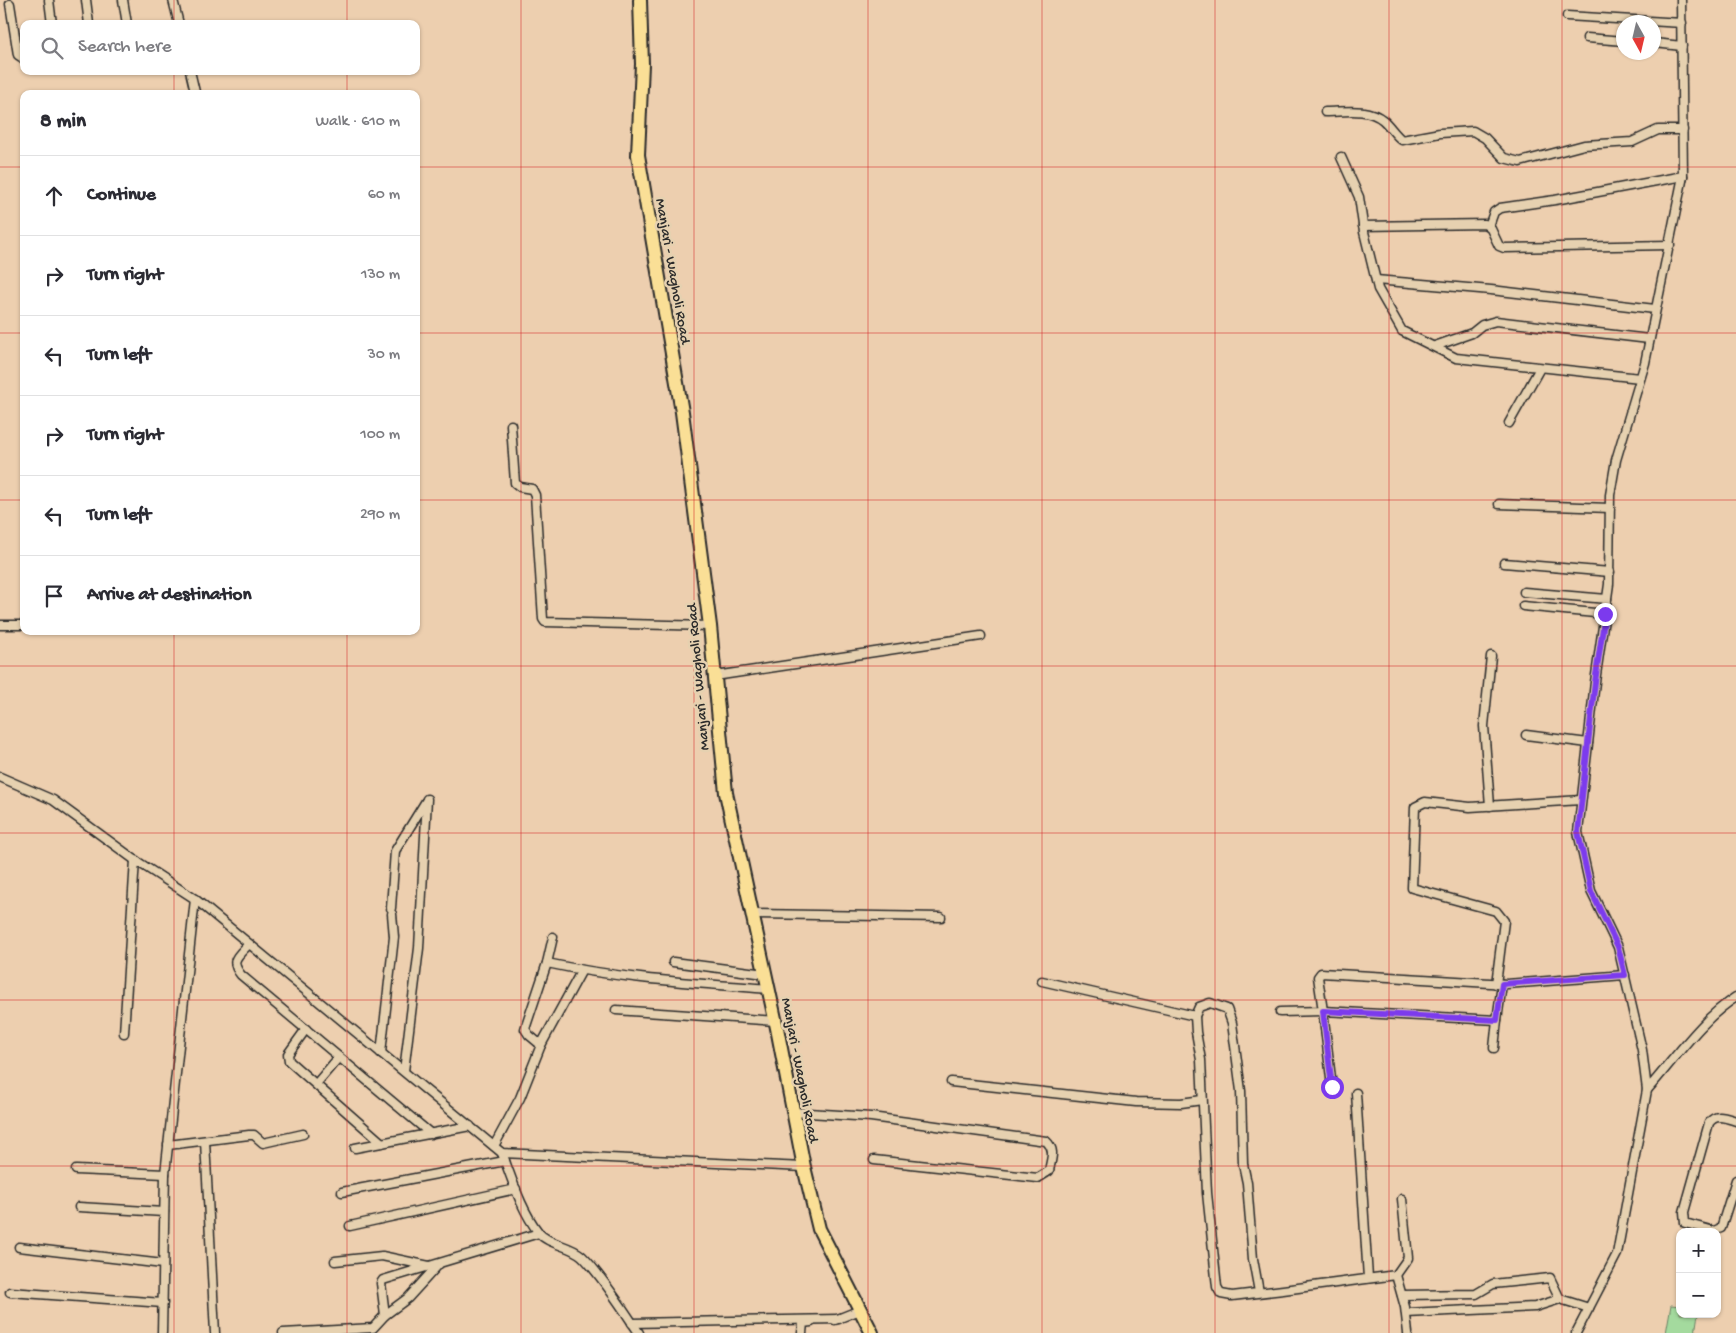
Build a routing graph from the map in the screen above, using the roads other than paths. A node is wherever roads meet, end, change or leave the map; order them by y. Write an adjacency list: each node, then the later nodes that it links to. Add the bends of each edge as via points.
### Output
1 (49, 0): 9 (street)
2 (86, 0): 10 (street)
3 (123, 0): 11 (street)
4 (173, 0): 12 (street)
5 (640, 0): 46 (main road, Manjari - Wagholi Road, via 642,64 638,155 682,412)
6 (1681, 0): 13 (street)
7 (10, 4): 18 (street)
8 (1567, 16): 13 (street)
9 (52, 20)
10 (89, 20)
11 (126, 20)
12 (178, 20)
13 (1682, 23): 17 (street)
14 (1587, 38): 15 (street)
15 (1616, 40)
16 (1661, 44): 17 (street)
17 (1682, 46): 22 (street)
18 (20, 56)
19 (191, 75): 20 (street)
20 (195, 90)
21 (1325, 112): 22 (street, via 1363,111 1373,114 1402,140 1440,132 1474,131 1504,158 1520,162 1584,145 1632,142 1658,130)
22 (1683, 130): 24 (street)
23 (1341, 157): 25 (street, via 1359,196)
24 (1683, 176): 26 (street, via 1500,208 1494,212); 27 (street)
25 (1363, 226): 26 (street, via 1481,223); 28 (street)
26 (1490, 226): 27 (street, via 1499,246 1504,248)
27 (1670, 245): 29 (street)
28 (1376, 280): 29 (street); 31 (street, via 1381,296 1402,330)
29 (1655, 309): 30 (street)
30 (1649, 339): 31 (street, via 1496,320); 33 (street)
31 (1436, 346): 32 (street, via 1456,358)
32 (1540, 368): 33 (street); 34 (street)
33 (1640, 378): 37 (street, via 1616,460)
34 (1509, 423)
35 (511, 425): 46 (street, via 515,484 534,491 545,622)
36 (1499, 504): 37 (street)
37 (1610, 508): 39 (street)
38 (1504, 563): 39 (street)
39 (1610, 572): 41 (street)
40 (1524, 592): 41 (street)
41 (1607, 599): 43 (street)
42 (1523, 606): 43 (street)
43 (1605, 614): 51 (street)
44 (0, 625): 45 (street)
45 (20, 626)
46 (710, 626): 49 (main road, Manjari - Wagholi Road)
47 (981, 636): 49 (street)
48 (1491, 656): 54 (street, via 1484,726)
49 (715, 676): 57 (main road, Manjari - Wagholi Road, via 726,792)
50 (1526, 735): 51 (street)
51 (1588, 742): 53 (street)
52 (0, 777): 55 (street, via 53,800)
53 (1581, 800): 54 (street); 65 (street, via 1578,832 1591,891 1618,947)
54 (1490, 806): 67 (street, via 1449,806 1425,802 1417,805 1411,882 1414,890 1501,915 1504,928)
55 (136, 860): 56 (street); 77 (street)
56 (195, 899): 60 (street); 96 (street)
57 (752, 914): 58 (street); 64 (main road, Manjari - Wagholi Road)
58 (941, 917)
59 (553, 937): 62 (street)
60 (249, 944): 76 (street, via 235,961 238,970); 80 (street)
61 (673, 962): 64 (street)
62 (547, 963): 63 (street); 78 (street, via 525,1028)
63 (582, 970): 68 (street); 78 (street)
64 (765, 974): 68 (main road, Manjari - Wagholi Road)
65 (1625, 975): 67 (street); 86 (street, via 1642,1050)
66 (1042, 981): 73 (street)
67 (1499, 984): 71 (street, via 1322,973 1318,977); 74 (street)
68 (769, 989): 75 (main road, Manjari - Wagholi Road)
69 (1736, 997): 86 (street, via 1681,1047)
70 (616, 1010): 75 (street)
71 (1323, 1011): 72 (street); 74 (street); 85 (street)
72 (1280, 1012)
73 (1195, 1016): 88 (street); 121 (street, via 1199,1008 1210,1003 1227,1009 1232,1023 1241,1091 1243,1164 1253,1259)
74 (1497, 1020): 79 (street)
75 (776, 1021): 89 (main road, Manjari - Wagholi Road)
76 (306, 1029): 81 (street); 84 (street, via 288,1058)
77 (124, 1033)
78 (541, 1045): 97 (street, via 520,1098)
79 (1494, 1048)
80 (381, 1053): 82 (street); 82 (street, via 394,936 391,911 395,851 428,799 419,948)
81 (340, 1057): 84 (street); 93 (street)
82 (404, 1071): 91 (street)
83 (951, 1082): 88 (street, via 1136,1102)
84 (316, 1084): 95 (street)
85 (1332, 1087)
86 (1647, 1090): 125 (street, via 1617,1254)
87 (1356, 1093): 119 (street)
88 (1202, 1100): 121 (street, via 1206,1193 1217,1286 1221,1294 1232,1296)
89 (793, 1112): 100 (street, via 871,1117 1046,1141 1053,1152 1048,1171 1038,1178); 101 (main road, Manjari - Wagholi Road)
90 (1736, 1121): 108 (street, via 1719,1117 1709,1123 1684,1212 1685,1223 1717,1230)
91 (470, 1126): 93 (street); 97 (street)
92 (303, 1134): 94 (street, via 267,1143 254,1135)
93 (431, 1134): 95 (street)
94 (205, 1141): 96 (street); 133 (street)
95 (382, 1143): 98 (street)
96 (168, 1145): 103 (street)
97 (494, 1146): 99 (street)
98 (355, 1148)
99 (504, 1157): 101 (street); 105 (street); 106 (street)
100 (874, 1160)
101 (804, 1167): 126 (main road, Manjari - Wagholi Road, via 819,1229)
102 (76, 1170): 103 (street)
103 (165, 1174): 110 (street)
104 (1736, 1180): 108 (street)
105 (516, 1188): 111 (street); 112 (street)
106 (342, 1192)
107 (1402, 1199): 118 (street, via 1408,1258)
108 (1733, 1202)
109 (79, 1207): 110 (street)
110 (164, 1212): 116 (street)
111 (350, 1226)
112 (539, 1233): 115 (street); 130 (street, via 582,1257)
113 (18, 1247): 116 (street)
114 (335, 1261): 117 (street, via 382,1256)
115 (440, 1263): 117 (street); 128 (street, via 408,1298)
116 (163, 1264): 124 (street)
117 (430, 1266): 128 (street, via 382,1280)
118 (1396, 1275): 119 (street); 122 (street)
119 (1368, 1278): 121 (street)
120 (10, 1292): 124 (street)
121 (1260, 1292)
122 (1402, 1295): 123 (street, via 1476,1294 1493,1284 1550,1278); 127 (street)
123 (1560, 1299): 125 (street); 127 (street, via 1535,1307)
124 (163, 1303): 132 (street)
125 (1589, 1308): 140 (street)
126 (860, 1310): 129 (street); 138 (main road, Manjari - Wagholi Road)
127 (1406, 1313): 139 (street)
128 (385, 1315): 131 (street, via 373,1328)
129 (839, 1319): 130 (street); 137 (street, via 803,1323)
130 (632, 1323): 136 (street)
131 (330, 1332): 135 (street)
132 (162, 1333)
133 (215, 1333)
134 (283, 1333): 135 (street)
135 (293, 1333)
136 (639, 1333)
137 (802, 1333)
138 (872, 1333)
139 (1408, 1333)
140 (1576, 1333)

